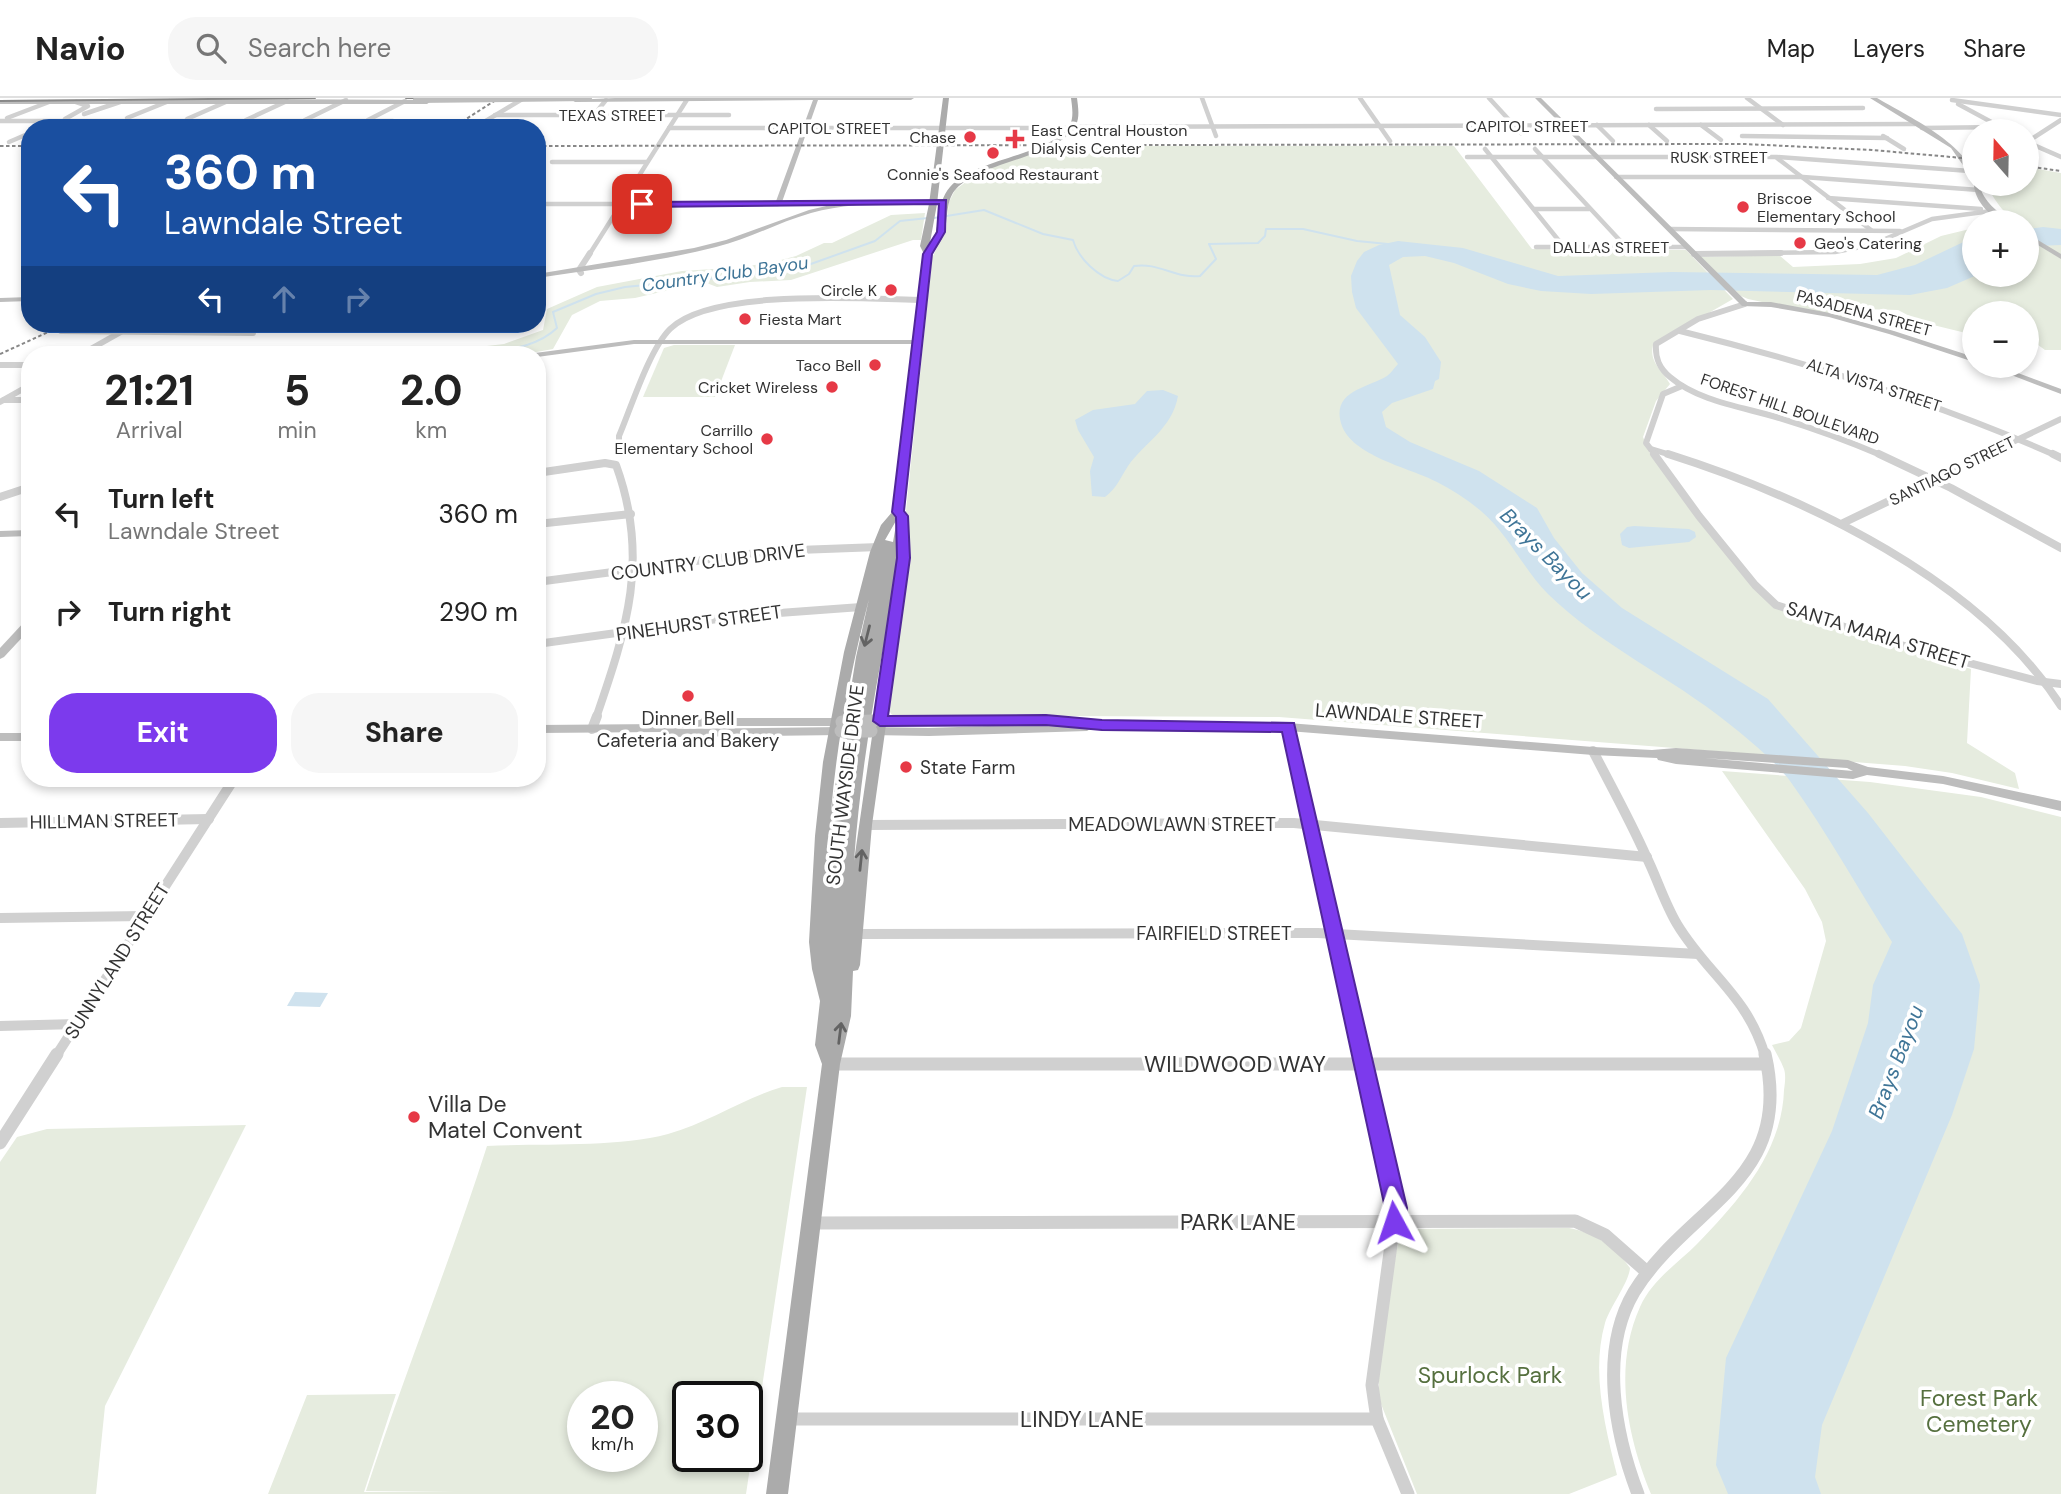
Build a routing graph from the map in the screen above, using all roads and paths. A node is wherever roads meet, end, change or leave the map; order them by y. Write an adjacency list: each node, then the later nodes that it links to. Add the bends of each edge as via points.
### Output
1 (15, 98): 20 (main road); 21 (main road)
2 (155, 98): 21 (main road)
3 (452, 98): 15 (main road, bridge)
4 (687, 98): 5 (main road); 18 (main road); 38 (street)
5 (816, 98): 6 (main road); 67 (main road)
6 (911, 98)
7 (946, 98): 68 (main road, SOUTH WAYSIDE DRIVE)
8 (1074, 98): 63 (main road)
9 (1202, 98): 64 (street)
10 (1360, 98): 61 (street)
11 (1489, 98): 57 (street)
12 (1538, 98): 62 (main road)
13 (1747, 98): 34 (street)
14 (1873, 98): 56 (main road)
15 (466, 99): 16 (main road); 28 (main road)
16 (523, 99): 24 (main road); 36 (street)
17 (589, 99): 18 (main road); 23 (main road, bridge)
18 (671, 99): 24 (main road)
19 (1950, 99): 31 (street); 40 (street)
20 (0, 100): 29 (main road)
21 (74, 100): 29 (main road); 30 (main road); 43 (street, via 88,106)
22 (346, 100): 27 (main road); 28 (main road); 48 (street)
23 (416, 100): 26 (main road)
24 (606, 100): 37 (street)
25 (169, 101): 26 (main road); 30 (main road); 45 (street)
26 (228, 101): 27 (main road); 46 (street)
27 (287, 101): 47 (street)
28 (405, 101): 49 (street)
29 (49, 102): 52 (street)
30 (129, 102): 44 (street, via 99,107)
31 (2003, 107): 35 (street); 42 (street)
32 (1863, 108): 34 (street)
33 (1656, 109): 34 (street)
34 (1762, 109): 54 (street)
35 (1994, 111)
36 (495, 115): 37 (street, TEXAS STREET); 50 (street)
37 (594, 115): 38 (street, TEXAS STREET)
38 (677, 115): 39 (street, TEXAS STREET); 66 (street)
39 (729, 115)
40 (1979, 115): 41 (street); 51 (street)
41 (1986, 116)
42 (2061, 117): 71 (street)
43 (63, 119)
44 (76, 119)
45 (125, 119)
46 (187, 119)
47 (247, 119)
48 (307, 119)
49 (370, 119)
50 (489, 119)
51 (1986, 119)
52 (0, 121): 53 (street)
53 (21, 121)
54 (1783, 124): 55 (street, CAPITOL STREET); 60 (street, CAPITOL STREET); 72 (street)
55 (1865, 124): 56 (street, CAPITOL STREET); 76 (street)
56 (1915, 124): 69 (main road)
57 (1514, 125): 61 (street, CAPITOL STREET); 62 (street, CAPITOL STREET); 70 (street)
58 (1597, 125): 59 (street, CAPITOL STREET); 62 (street, CAPITOL STREET); 79 (street)
59 (1648, 125): 60 (street, CAPITOL STREET); 80 (street)
60 (1700, 125): 77 (street)
61 (1380, 126): 64 (street, CAPITOL STREET); 78 (street)
62 (1566, 126): 89 (main road)
63 (1072, 127): 64 (street, CAPITOL STREET); 68 (street, CAPITOL STREET); 109 (main road, via 1036,149 979,170 953,188)
64 (1213, 127): 73 (street)
65 (1962, 127): 69 (street)
66 (669, 128): 67 (street, CAPITOL STREET); 94 (street)
67 (806, 128): 68 (street, CAPITOL STREET); 104 (main road)
68 (942, 128): 108 (main road, SOUTH WAYSIDE DRIVE)
69 (1922, 128): 92 (main road, via 1953,147)
70 (1521, 133)
71 (2039, 133)
72 (1798, 135): 74 (street); 76 (street)
73 (1216, 136)
74 (1742, 136)
75 (21, 137): 81 (street)
76 (1887, 138): 84 (street)
77 (1721, 140)
78 (1390, 141)
79 (1613, 141)
80 (1667, 141)
81 (9, 142)
82 (1485, 149): 88 (street)
83 (1535, 149): 86 (street)
84 (1904, 149)
85 (2039, 149): 91 (street)
86 (1542, 156): 88 (street, RUSK STREET); 89 (street, RUSK STREET); 107 (street)
87 (1467, 157): 88 (street, RUSK STREET)
88 (1490, 157): 106 (street)
89 (1596, 157): 90 (street, RUSK STREET); 96 (main road)
90 (1777, 158): 95 (street, RUSK STREET); 97 (street)
91 (2061, 158)
92 (1962, 160)
93 (552, 162): 94 (street)
94 (647, 162): 103 (street)
95 (1962, 170)
96 (1616, 177): 97 (street); 114 (main road)
97 (1803, 177): 98 (street); 101 (street)
98 (1962, 183)
99 (1980, 196): 111 (main road)
100 (1985, 196): 112 (main road)
101 (1828, 198): 110 (street); 115 (street)
102 (546, 204): 103 (street)
103 (621, 204): 104 (street); 126 (street)
104 (778, 204): 105 (main road)
105 (827, 207): 108 (main road); 108 (main road, via 854,203); 126 (main road, via 684,255)
106 (1534, 209): 107 (street); 120 (street)
107 (1589, 209): 121 (street)
108 (932, 210): 109 (main road); 124 (main road, SOUTH WAYSIDE DRIVE, via 924,246)
109 (943, 210): 124 (main road, SOUTH WAYSIDE DRIVE, via 936,244)
110 (1982, 210)
111 (1990, 210)
112 (1996, 210)
113 (1962, 215): 116 (street, DALLAS STREET, via 1932,219)
114 (1670, 229): 115 (street); 122 (main road)
115 (1870, 229): 116 (street); 117 (street)
116 (1900, 231): 117 (street, DALLAS STREET)
117 (1885, 240): 125 (street, DALLAS STREET, via 1811,254)
118 (2039, 241): 123 (main road)
119 (1536, 247): 120 (street, DALLAS STREET)
120 (1564, 247): 121 (street, DALLAS STREET)
121 (1626, 247): 122 (street, DALLAS STREET)
122 (1687, 247): 125 (main road)
123 (2058, 253)
124 (928, 254): 130 (main road, SOUTH WAYSIDE DRIVE)
125 (1697, 257): 131 (main road)
126 (580, 272): 127 (main road)
127 (546, 276)
128 (21, 299): 129 (main road)
129 (0, 300)
130 (922, 300): 134 (street, via 729,304 689,315 673,326); 135 (main road, SOUTH WAYSIDE DRIVE)
131 (1745, 304): 132 (street, FOREST HILL BOULEVARD); 138 (main road, PASADENA STREET, via 1831,317)
132 (1680, 331): 142 (street, FOREST HILL BOULEVARD, via 1656,344 1654,356 1659,367); 148 (street, ALTA VISTA STREET, via 1809,362)
133 (118, 333): 136 (street)
134 (662, 342): 135 (main road); 137 (main road); 149 (street)
135 (918, 342): 157 (main road, SOUTH WAYSIDE DRIVE)
136 (96, 346)
137 (546, 353)
138 (1962, 356)
139 (0, 365): 140 (street)
140 (21, 365)
141 (2024, 378): 144 (main road)
142 (1682, 386): 150 (street, via 1663,394 1646,443); 153 (street, FOREST HILL BOULEVARD, via 1837,437)
143 (21, 389): 146 (street)
144 (2061, 392)
145 (21, 400): 146 (street)
146 (1, 401)
147 (2061, 419): 148 (street, SANTIAGO STREET)
148 (2018, 438): 151 (street, ALTA VISTA STREET); 153 (street, SANTIAGO STREET)
149 (618, 443)
150 (1650, 449): 159 (street, via 1773,491); 171 (street, SANTA MARIA STREET, via 1747,575 1776,605 1901,645)
151 (2061, 458)
152 (546, 472): 156 (street, via 616,465)
153 (1934, 480): 159 (street, SANTIAGO STREET); 163 (street, FOREST HILL BOULEVARD)
154 (21, 490): 155 (street)
155 (0, 497)
156 (631, 514): 158 (street); 164 (street)
157 (897, 519): 162 (main road); 175 (main road, via 904,558); 195 (main road, SOUTH WAYSIDE DRIVE, via 892,586 874,662 849,847)
158 (546, 523)
159 (1843, 523): 171 (street, via 1961,600)
160 (21, 533): 161 (main road)
161 (0, 534)
162 (879, 547): 164 (street, COUNTRY CLUB DRIVE, via 771,551); 166 (main road)
163 (2061, 548)
164 (635, 570): 165 (street, COUNTRY CLUB DRIVE); 168 (street)
165 (546, 581)
166 (861, 607): 168 (street, PINEHURST STREET, via 754,613); 174 (main road)
167 (21, 632): 170 (main road)
168 (624, 635): 169 (street, PINEHURST STREET); 178 (street)
169 (546, 643)
170 (0, 655)
171 (2048, 683): 172 (street, SANTA MARIA STREET); 173 (street)
172 (2061, 684)
173 (2061, 706)
174 (837, 726): 175 (main road, LAWNDALE STREET, bridge); 178 (main road, LAWNDALE STREET, via 704,727 670,733 663,728); 195 (main road, via 821,833 818,964)
175 (876, 726): 176 (main road, LAWNDALE STREET, via 1022,725 1071,730 1102,725); 188 (main road)
176 (1288, 727): 181 (main road, LAWNDALE STREET); 187 (street)
177 (546, 729): 178 (main road, LAWNDALE STREET)
178 (592, 729)
179 (0, 737): 180 (main road)
180 (21, 737)
181 (1593, 751): 182 (main road, LAWNDALE STREET); 189 (street)
182 (1867, 771): 184 (main road, LAWNDALE STREET, via 1943,780)
183 (229, 787): 185 (street, SUNNYLAND STREET)
184 (2061, 806)
185 (208, 819): 186 (street, HILLMAN STREET); 190 (street, SUNNYLAND STREET)
186 (0, 823)
187 (1308, 824): 188 (street, MEADOWLAWN STREET); 189 (street, MEADOWLAWN STREET); 193 (street)
188 (864, 825): 192 (main road, one-way to 188)
189 (1647, 857): 194 (street, via 1678,925)
190 (145, 915): 191 (street); 196 (street, SUNNYLAND STREET)
191 (0, 918)
192 (855, 934): 193 (street, FAIRFIELD STREET); 195 (main road, via 852,962)
193 (1334, 934): 194 (street, FAIRFIELD STREET); 199 (street)
194 (1698, 954): 200 (street, via 1736,996 1757,1028)
195 (836, 1000): 198 (main road, SOUTH WAYSIDE DRIVE, via 823,1045)
196 (77, 1024): 197 (street); 201 (street, SUNNYLAND STREET)
197 (0, 1026)
198 (831, 1064): 199 (street, WILDWOOD WAY); 203 (main road, SOUTH WAYSIDE DRIVE)
199 (1363, 1064): 200 (street, WILDWOOD WAY); 202 (street, via 1396,1208)
200 (1766, 1064): 204 (street, via 1769,1118 1753,1162)
201 (0, 1143)
202 (1394, 1222): 203 (street, PARK LANE); 204 (street, PARK LANE, via 1575,1221 1603,1234); 206 (street, via 1372,1385)
203 (811, 1223): 205 (main road, SOUTH WAYSIDE DRIVE)
204 (1647, 1272): 209 (street, via 1626,1309 1616,1374 1616,1415 1626,1467)
205 (786, 1419): 206 (street, LINDY LANE); 207 (main road, SOUTH WAYSIDE DRIVE)
206 (1377, 1419): 208 (street)
207 (777, 1494)
208 (1408, 1494)
209 (1638, 1494)

